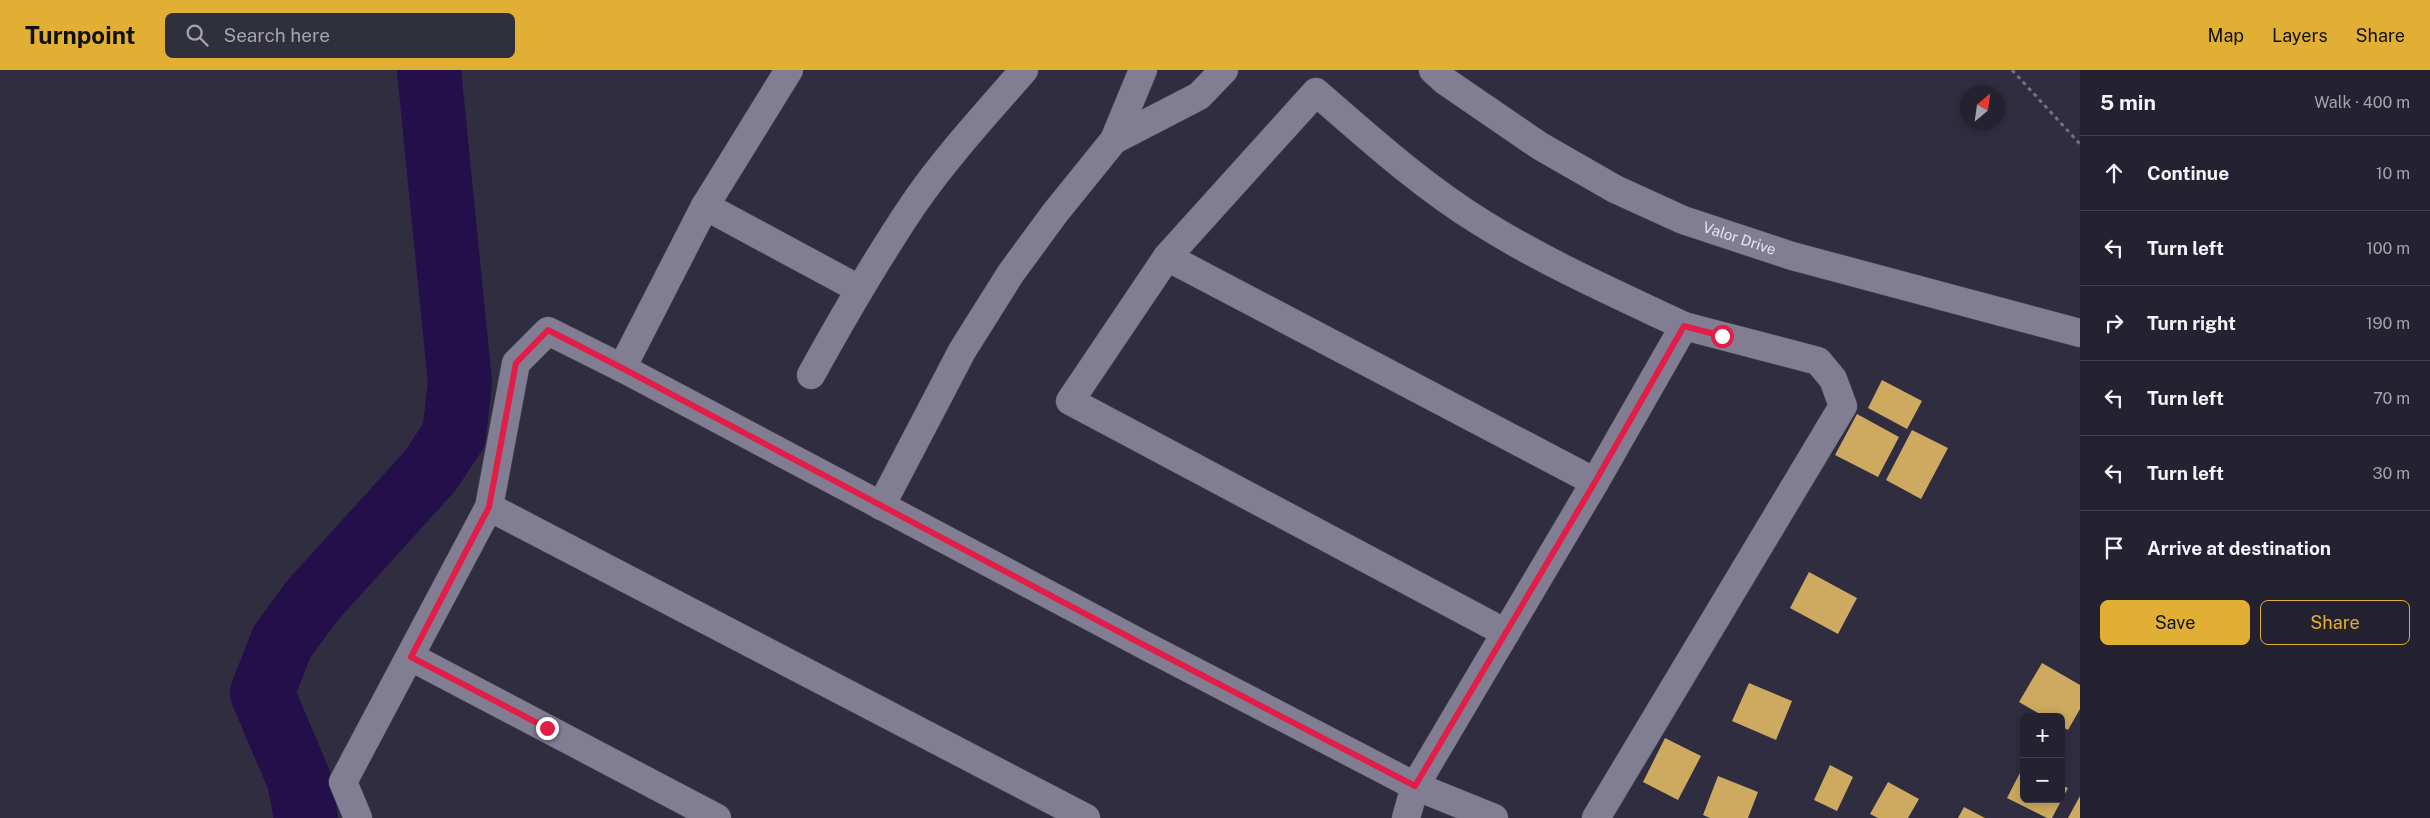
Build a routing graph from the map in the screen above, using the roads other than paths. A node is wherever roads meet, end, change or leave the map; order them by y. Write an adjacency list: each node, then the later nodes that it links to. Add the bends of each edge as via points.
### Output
1 (789, 70): 7 (street)
2 (1024, 70): 9 (street, via 964,138 919,197)
3 (1144, 70): 6 (street)
4 (1224, 70): 6 (street, via 1199,96)
5 (1433, 70): 11 (street, Valor Drive, via 1540,146 1615,189 1683,220 1792,256)
6 (1114, 140): 15 (street, via 1011,273 962,351)
7 (705, 206): 9 (street); 12 (street)
8 (1167, 257): 10 (street, via 1316,92 1392,159 1482,223 1570,272); 14 (street); 17 (street, via 1070,401)
9 (859, 289): 13 (street)
10 (1684, 326): 14 (street); 25 (street, via 1818,361 1834,379 1842,406)
11 (2080, 333)
12 (622, 368): 15 (street); 16 (street, via 548,330 516,363)
13 (811, 375)
14 (1595, 482): 17 (street)
15 (881, 506): 19 (street)
16 (489, 507): 18 (street); 22 (street)
17 (1506, 633): 19 (street)
18 (411, 657): 20 (street, via 343,782); 21 (street)
19 (1415, 786): 23 (street); 24 (street)
20 (358, 818)
21 (717, 818)
22 (1086, 818)
23 (1406, 818)
24 (1494, 818)
25 (1596, 818)

